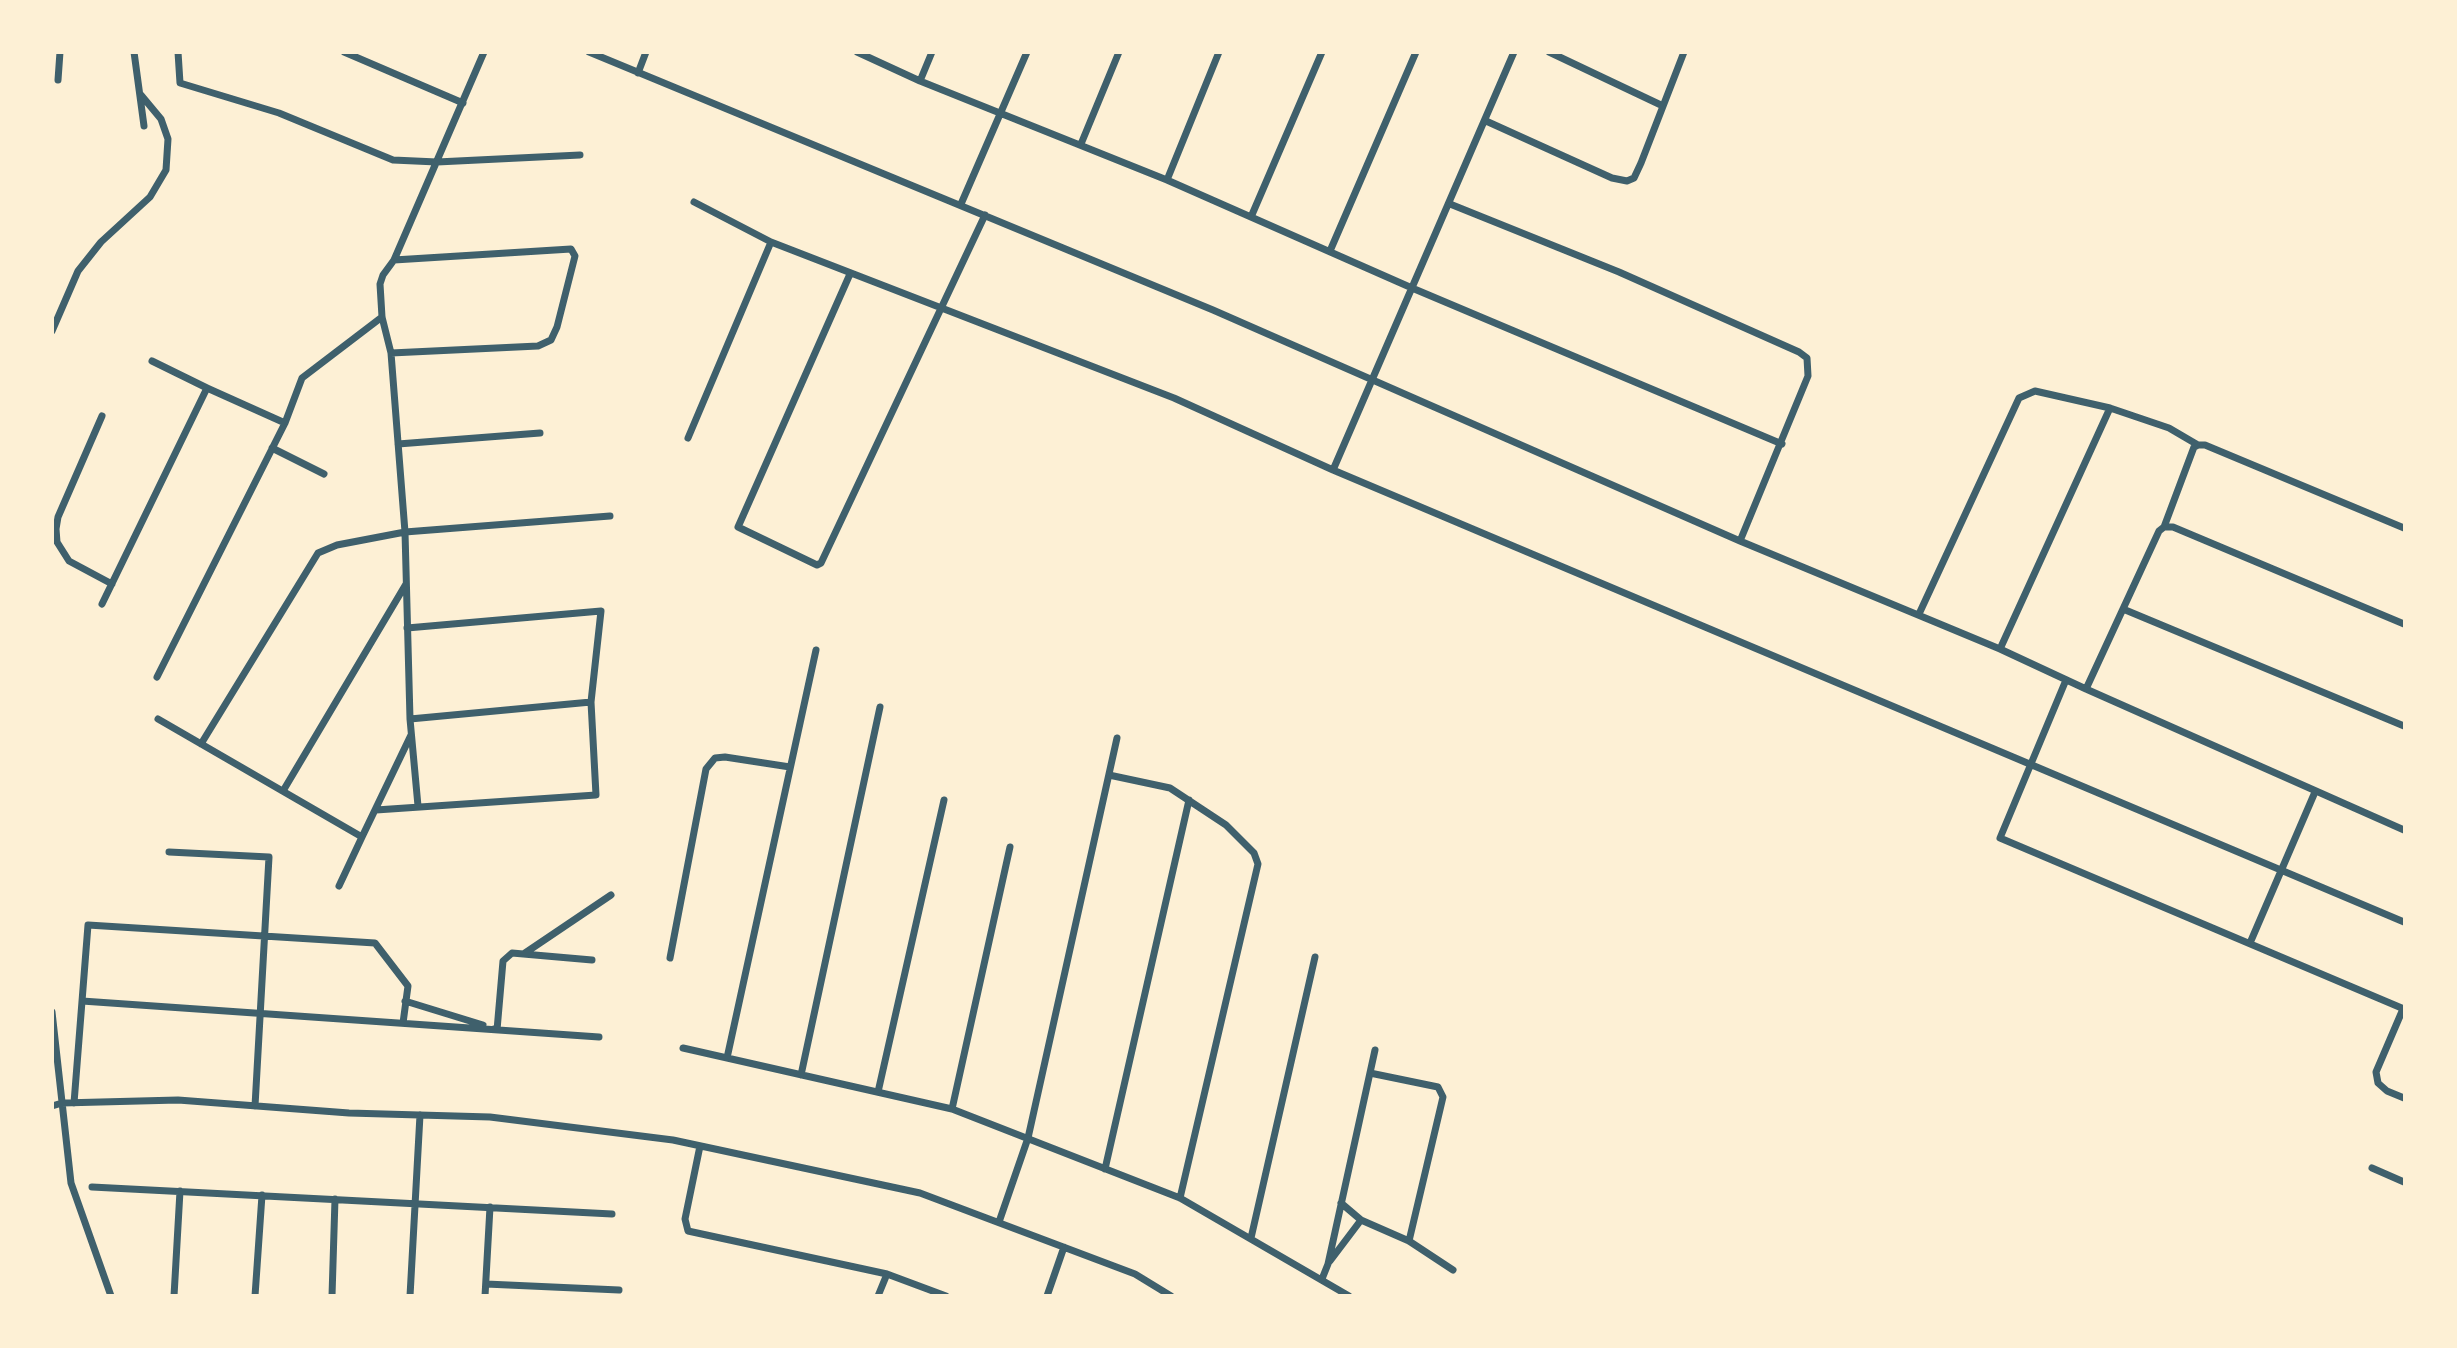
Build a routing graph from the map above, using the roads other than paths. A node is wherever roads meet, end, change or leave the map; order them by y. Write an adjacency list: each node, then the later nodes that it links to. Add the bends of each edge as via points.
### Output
1 (60, 52): 19 (street)
2 (134, 52): 21 (street)
3 (178, 52): 29 (street, via 180,83 279,113 393,160)
4 (344, 52): 22 (street)
5 (484, 52): 22 (street)
6 (646, 52): 18 (street)
7 (857, 52): 20 (street)
8 (932, 52): 20 (street)
9 (1027, 52): 24 (street)
10 (1119, 52): 27 (street)
11 (1219, 52): 30 (street)
12 (1322, 52): 35 (street)
13 (1416, 52): 37 (street)
14 (1514, 52): 25 (street)
15 (1549, 52): 23 (street)
16 (1684, 52): 23 (street)
17 (593, 54): 18 (street)
18 (638, 73): 32 (street)
19 (58, 80)
20 (920, 81): 24 (street)
21 (141, 95): 26 (street); 43 (street, via 162,119 168,139 166,170 150,197 101,242 78,271)
22 (463, 103): 29 (street)
23 (1663, 106): 25 (street, via 1634,178 1627,181)
24 (1003, 113): 27 (street); 32 (street)
25 (1486, 121): 33 (street)
26 (144, 127)
27 (1081, 144): 30 (street)
28 (580, 155): 29 (street)
29 (437, 162): 38 (street)
30 (1167, 180): 35 (street)
31 (694, 202): 36 (street)
32 (961, 204): 34 (street)
33 (1450, 204): 40 (street); 54 (street, via 1799,352 1807,358 1808,376)
34 (985, 215): 41 (street); 46 (street)
35 (1251, 216): 37 (street)
36 (771, 242): 39 (street); 52 (street)
37 (1330, 251): 40 (street)
38 (394, 260): 42 (street, via 380,284); 44 (street, via 571,249 575,256 551,340 538,346)
39 (849, 274): 41 (street); 41 (street, via 737,527 812,563 821,563)
40 (1412, 288): 46 (street); 54 (street)
41 (943, 307): 57 (street, via 1174,398)
42 (383, 317): 44 (street); 50 (street, via 302,378)
43 (52, 331)
44 (391, 353): 53 (street)
45 (152, 361): 47 (street)
46 (1373, 380): 57 (street); 63 (street)
47 (207, 388): 50 (street); 65 (street)
48 (2110, 408): 55 (street, via 2169,428); 68 (street, via 2035,391 2019,398); 71 (street)
49 (102, 416): 65 (street, via 56,529 57,542 69,561)
50 (285, 423): 56 (street)
51 (540, 433): 53 (street)
52 (688, 438)
53 (398, 444): 62 (street)
54 (1782, 444): 63 (street)
55 (2198, 445): 60 (street); 61 (street)
56 (272, 448): 58 (street); 73 (street)
57 (1333, 470): 84 (street)
58 (324, 474)
59 (610, 516): 62 (street)
60 (2164, 527): 67 (street); 69 (street)
61 (2404, 527)
62 (405, 532): 64 (street); 83 (street, via 318,553)
63 (1740, 541): 68 (street)
64 (407, 583): 70 (street); 87 (street)
65 (112, 584): 66 (street)
66 (102, 604)
67 (2123, 609): 75 (street); 80 (street)
68 (1919, 614): 71 (street)
69 (2404, 624)
70 (407, 628): 76 (street, via 601,611); 79 (street)
71 (2000, 649): 74 (street)
72 (816, 650): 85 (street)
73 (157, 677)
74 (2066, 680): 75 (street); 84 (street)
75 (2086, 689): 88 (street)
76 (591, 702): 79 (street); 91 (street, via 596,794)
77 (880, 707): 119 (street)
78 (158, 719): 83 (street)
79 (410, 719): 81 (street)
80 (2404, 726)
81 (411, 735): 91 (street); 92 (street)
82 (1117, 738): 86 (street)
83 (201, 744): 87 (street)
84 (2031, 764): 97 (street); 102 (street, via 2000,838)
85 (790, 767): 105 (street, via 725,757 715,758 706,769); 117 (street)
86 (1109, 775): 90 (street, via 1170,788); 128 (street)
87 (283, 791): 94 (street)
88 (2315, 792): 93 (street); 97 (street)
89 (944, 800): 120 (street)
90 (1189, 800): 131 (street); 136 (street, via 1226,825 1254,853 1258,864)
91 (418, 806): 92 (street)
92 (376, 810): 94 (street)
93 (2404, 830)
94 (362, 837): 98 (street)
95 (1010, 847): 126 (street)
96 (169, 852): 101 (street, via 269,857)
97 (2282, 870): 100 (street); 102 (street)
98 (339, 886)
99 (611, 895): 103 (street)
100 (2404, 922)
101 (264, 936): 107 (street, via 375,943 408,986); 108 (street, via 88,925); 111 (street)
102 (2250, 943): 109 (street)
103 (524, 954): 106 (street); 113 (street, via 512,953 503,961)
104 (1315, 957): 144 (street)
105 (670, 958)
106 (592, 960)
107 (405, 1001): 112 (street); 113 (street)
108 (82, 1002): 111 (street); 123 (street)
109 (2404, 1009): 121 (street, via 2376,1072 2378,1083)
110 (52, 1012): 122 (street)
111 (260, 1014): 112 (street); 125 (street)
112 (403, 1023): 113 (street)
113 (497, 1030): 114 (street)
114 (599, 1037)
115 (683, 1048): 117 (street)
116 (1375, 1050): 118 (street)
117 (727, 1058): 119 (street)
118 (1370, 1073): 138 (street); 145 (street, via 1438,1087 1443,1097)
119 (801, 1074): 120 (street)
120 (878, 1092): 126 (street)
121 (2404, 1098)
122 (62, 1103): 123 (street); 124 (street); 153 (street, via 71,1182)
123 (74, 1103): 125 (street, via 178,1100)
124 (52, 1106)
125 (255, 1106): 127 (street)
126 (952, 1109): 128 (street)
127 (420, 1115): 129 (street, via 525,1120); 139 (street)
128 (1028, 1138): 131 (street); 143 (street)
129 (700, 1146): 143 (street, via 920,1193); 149 (street, via 685,1219 688,1231)
130 (2372, 1168): 132 (street)
131 (1105, 1169): 136 (street)
132 (2404, 1182)
133 (92, 1187): 134 (street)
134 (180, 1191): 135 (street); 154 (street)
135 (262, 1195): 137 (street); 155 (street)
136 (1180, 1198): 144 (street)
137 (335, 1199): 139 (street); 156 (street)
138 (1341, 1203): 142 (street); 147 (street)
139 (415, 1204): 140 (street); 157 (street)
140 (490, 1207): 141 (street); 151 (street)
141 (612, 1214)
142 (1361, 1220): 145 (street); 147 (street)
143 (999, 1222): 146 (street)
144 (1251, 1238): 150 (street)
145 (1409, 1241): 148 (street)
146 (1064, 1247): 161 (street); 162 (street, via 1135,1275)
147 (1328, 1264): 150 (street)
148 (1454, 1270)
149 (887, 1274): 159 (street); 160 (street)
150 (1322, 1279): 163 (street)
151 (486, 1284): 152 (street); 158 (street)
152 (619, 1290)
153 (111, 1296)
154 (174, 1296)
155 (255, 1296)
156 (332, 1296)
157 (410, 1296)
158 (485, 1296)
159 (878, 1296)
160 (946, 1296)
161 (1046, 1296)
162 (1171, 1296)
163 (1349, 1296)

